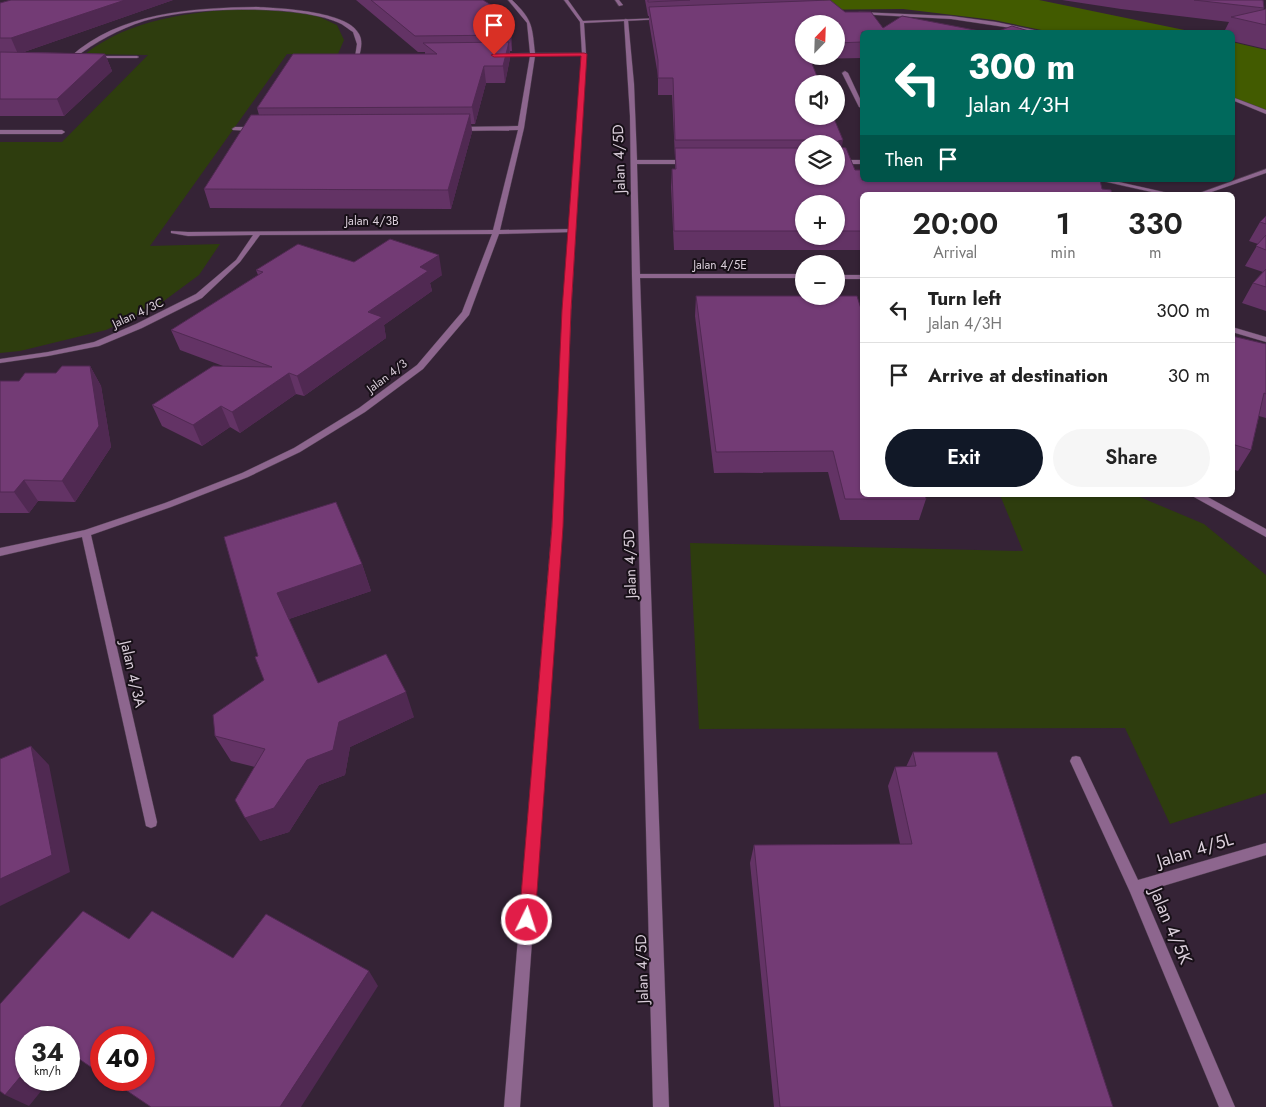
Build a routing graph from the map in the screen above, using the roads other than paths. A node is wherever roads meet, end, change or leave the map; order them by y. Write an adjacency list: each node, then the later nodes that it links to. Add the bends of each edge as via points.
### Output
1 (510, 0): 11 (street, Jalan 4/3, via 529,23)
2 (566, 0): 8 (street)
3 (617, 0): 4 (street)
4 (621, 5)
5 (851, 13): 9 (street, via 941,16)
6 (665, 18): 7 (street)
7 (626, 20): 8 (street); 29 (street, Jalan 4/5D)
8 (582, 22): 10 (street)
9 (1029, 30)
10 (584, 54): 11 (street); 39 (street)
11 (533, 55): 12 (street); 24 (street, Jalan 4/3)
12 (484, 56)
13 (63, 57): 14 (street)
14 (72, 57): 16 (street, via 95,40 146,19 178,11 258,4 293,6 344,20 356,32 360,44); 18 (street)
15 (347, 57): 16 (street)
16 (357, 57): 17 (street)
17 (367, 57)
18 (138, 58)
19 (845, 73): 21 (street)
20 (1235, 99): 22 (street)
21 (860, 103)
22 (1266, 112)
23 (452, 128): 24 (street)
24 (521, 128): 41 (street, Jalan 4/3)
25 (235, 129): 26 (street)
26 (265, 129)
27 (0, 132): 28 (street)
28 (62, 132)
29 (634, 162): 30 (street); 43 (street, Jalan 4/5D)
30 (694, 162)
31 (845, 162): 32 (street)
32 (860, 162)
33 (1266, 171): 36 (street)
34 (1111, 182): 37 (street)
35 (1234, 182): 38 (street)
36 (1235, 182)
37 (1159, 192)
38 (1206, 192)
39 (572, 231): 41 (street, Jalan 4/3B); 58 (street, via 557,527)
40 (173, 232): 42 (street, Jalan 4/3B)
41 (496, 232): 42 (street, Jalan 4/3B); 51 (street, Jalan 4/3, via 466,313 420,367 362,410 297,450 245,475)
42 (258, 234): 49 (street, Jalan 4/3C, via 238,261 199,296 139,326 96,344)
43 (636, 276): 44 (street, Jalan 4/5E); 59 (street, Jalan 4/5D)
44 (795, 276)
45 (845, 276): 46 (street)
46 (860, 277)
47 (1235, 330): 48 (street)
48 (1266, 340)
49 (0, 360)
50 (1201, 497): 52 (street)
51 (86, 533): 53 (street, Jalan 4/3); 55 (street, Jalan 4/3A)
52 (1266, 533)
53 (0, 552)
54 (1076, 761): 57 (street, Jalan 4/5K)
55 (151, 822)
56 (1266, 849): 57 (street, Jalan 4/5L)
57 (1135, 888): 60 (street, Jalan 4/5K)
58 (512, 1107)
59 (661, 1107)
60 (1226, 1107)

